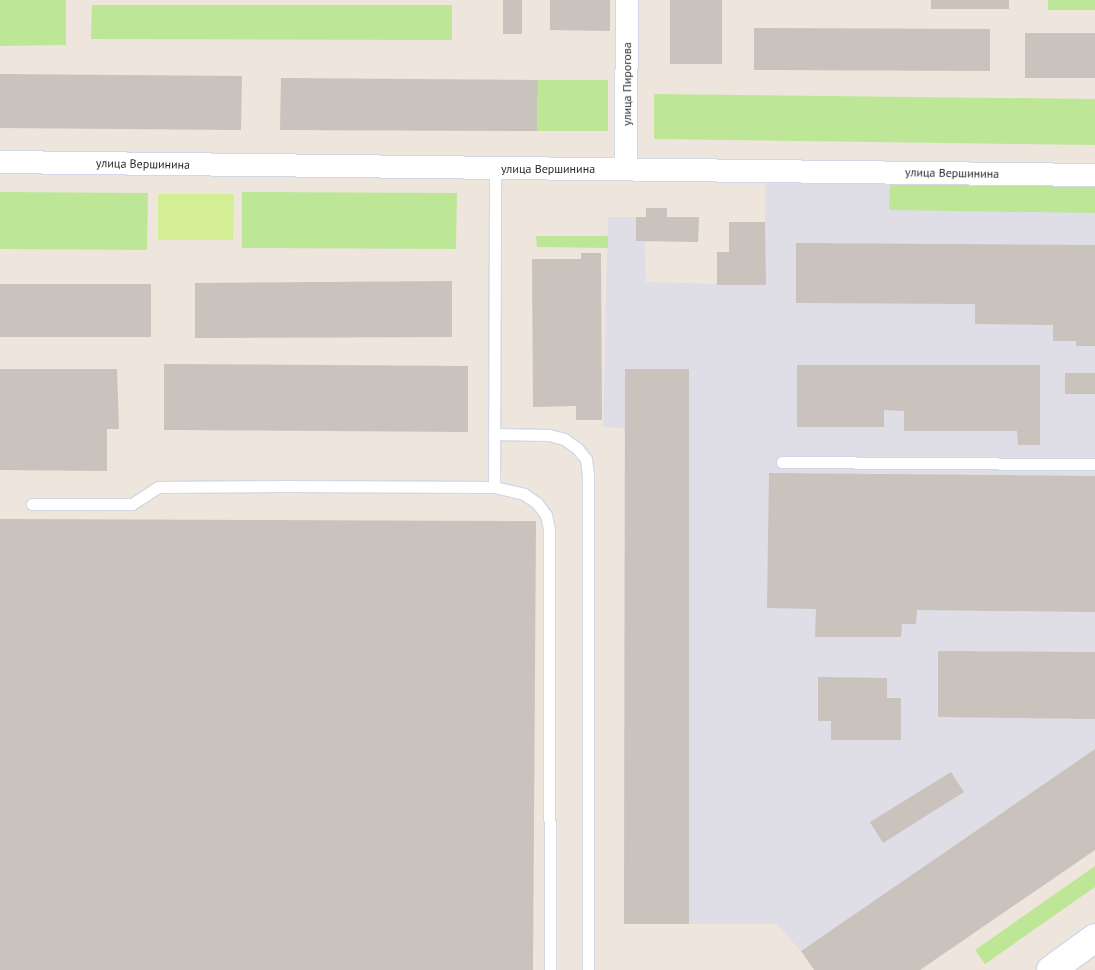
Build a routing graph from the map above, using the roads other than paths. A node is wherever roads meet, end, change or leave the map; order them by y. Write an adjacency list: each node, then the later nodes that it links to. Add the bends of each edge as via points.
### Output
1 (627, 0): 3 (street, улица Пирогова)
2 (0, 162): 4 (street, улица Вершинина)
3 (626, 168): 4 (street, улица Вершинина); 5 (street, улица Вершинина)
4 (495, 169): 6 (lane)
5 (1095, 175)
6 (494, 434): 9 (lane); 13 (lane, via 549,435 564,439 586,459)
7 (782, 462): 8 (lane)
8 (1095, 464)
9 (494, 487): 10 (lane, via 158,487 132,504); 12 (lane, via 524,494 537,503 546,515 550,529)
10 (32, 504)
11 (1095, 938): 14 (main road)
12 (550, 970)
13 (588, 970)
14 (1050, 970)

